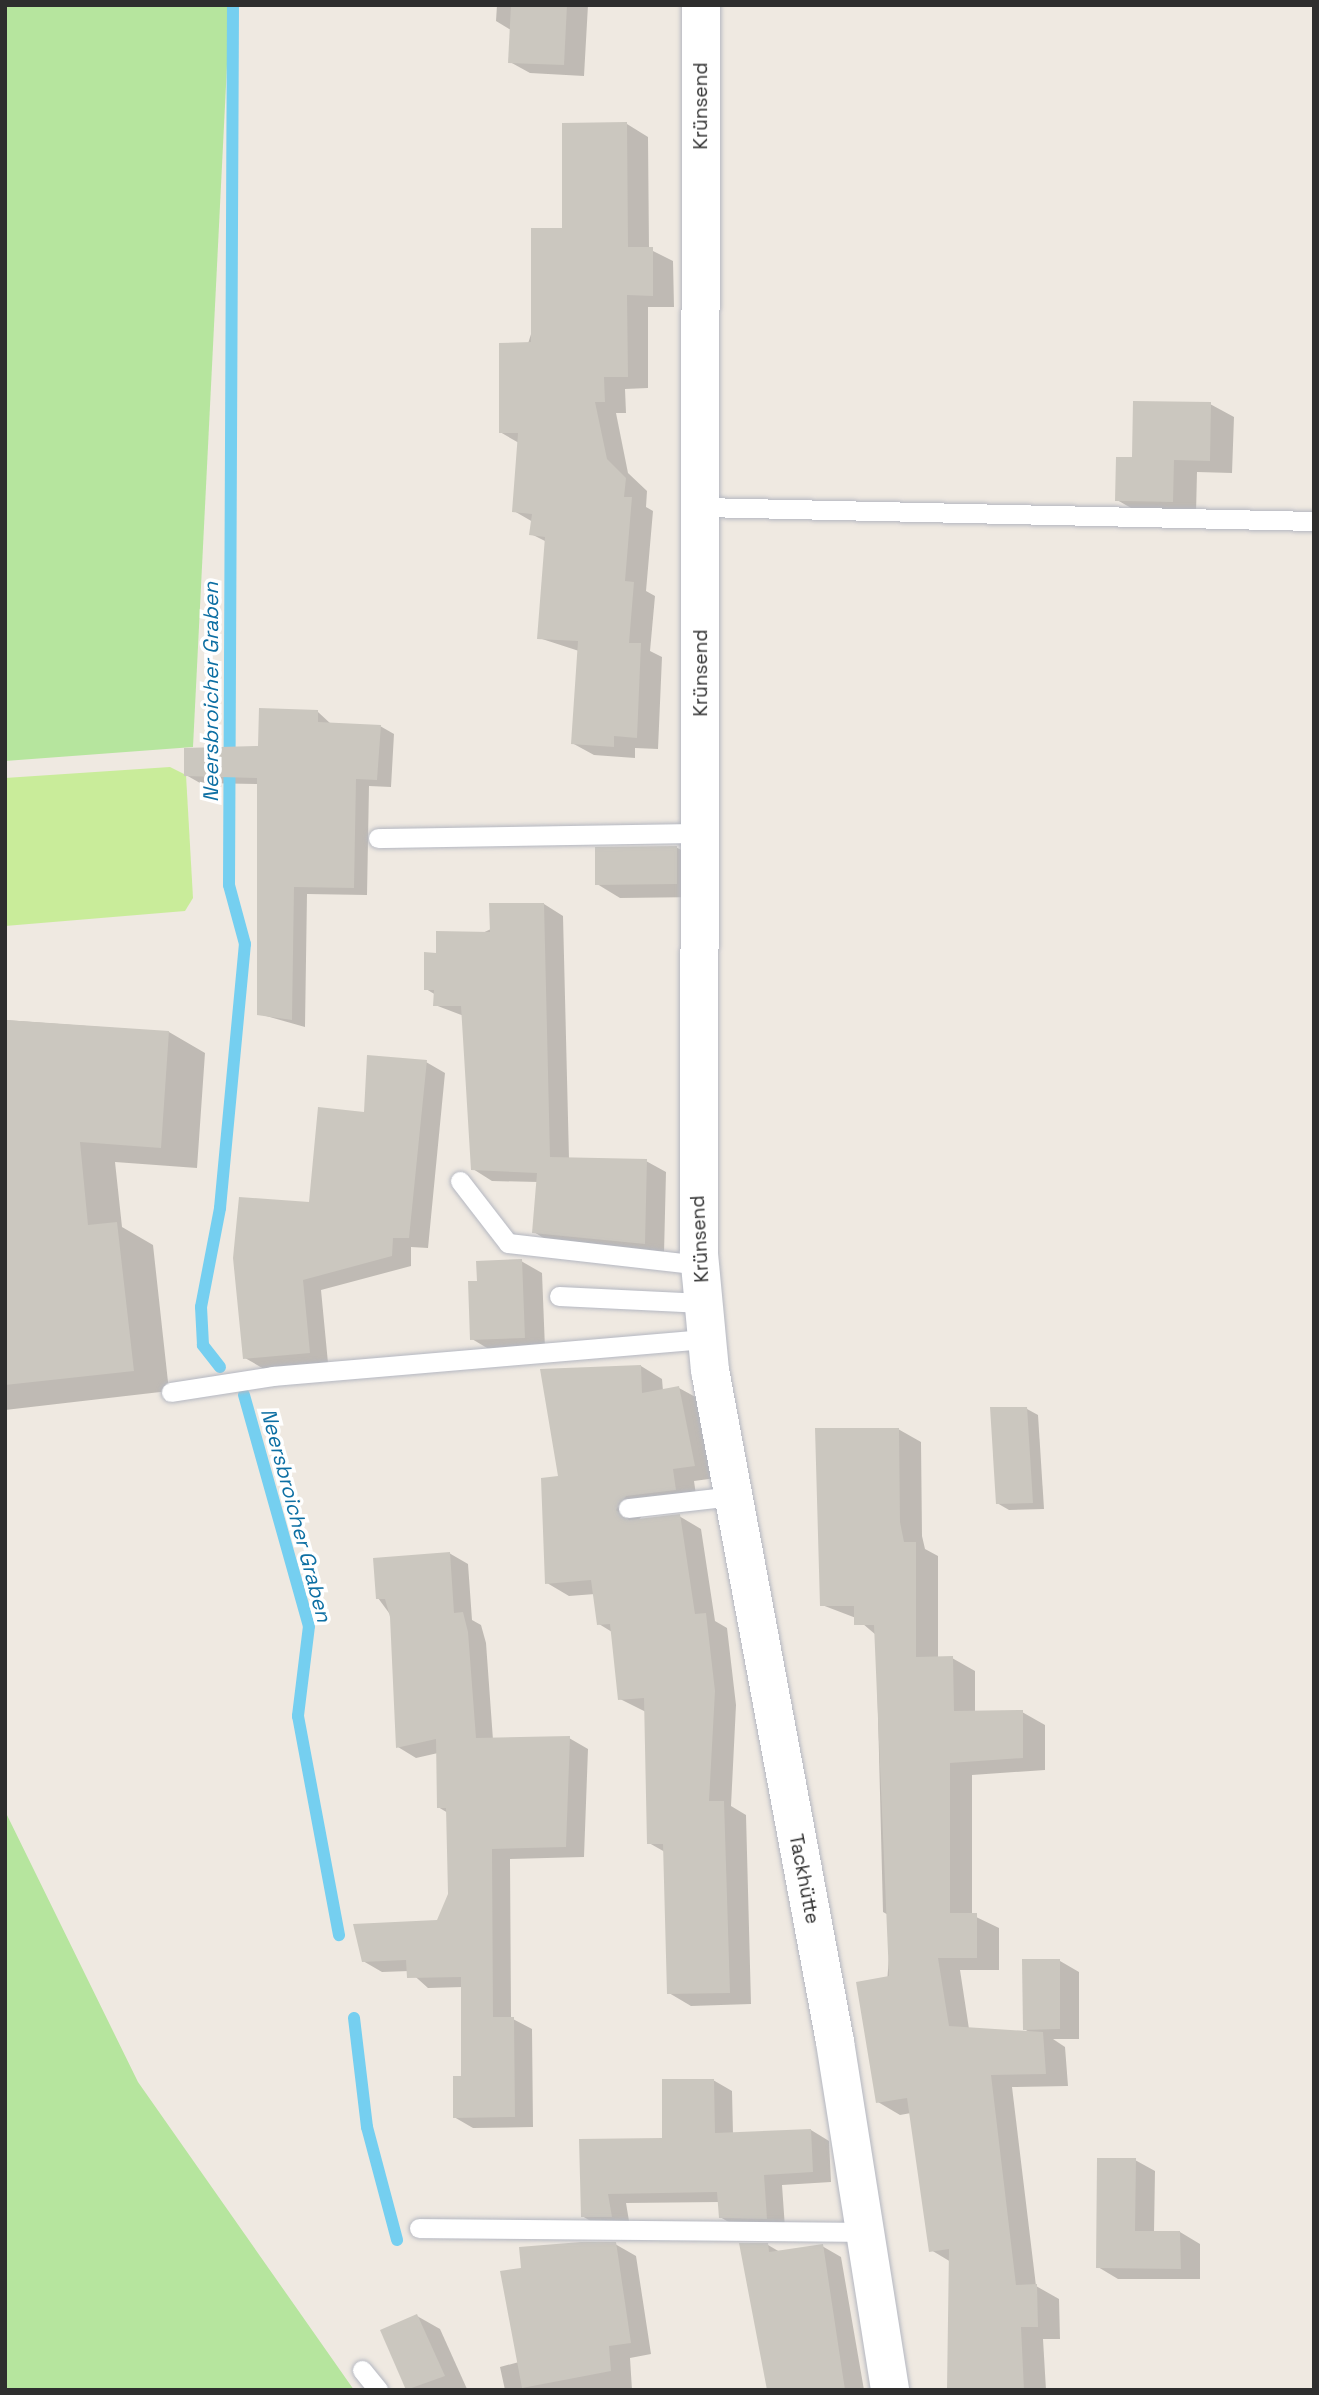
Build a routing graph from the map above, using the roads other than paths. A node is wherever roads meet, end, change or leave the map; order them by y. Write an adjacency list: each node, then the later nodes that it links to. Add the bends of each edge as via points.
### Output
1 (701, 5): 2 (street, Krünsend)
2 (702, 508): 3 (lane); 4 (street, Krünsend)
3 (1314, 521)
4 (700, 833): 5 (lane); 7 (street, Krünsend)
5 (378, 838)
6 (460, 1181): 7 (lane, via 508,1243)
7 (700, 1265): 9 (street, Krünsend)
8 (559, 1296): 9 (lane)
9 (706, 1337): 10 (lane, via 273,1376); 11 (street, Tackhütte)
10 (171, 1392)
11 (733, 1496): 12 (lane); 14 (street, Tackhütte)
12 (628, 1508)
13 (419, 2228): 14 (lane)
14 (865, 2232): 17 (street, Tackhütte)
15 (362, 2370): 16 (lane)
16 (378, 2390)
17 (890, 2390)

